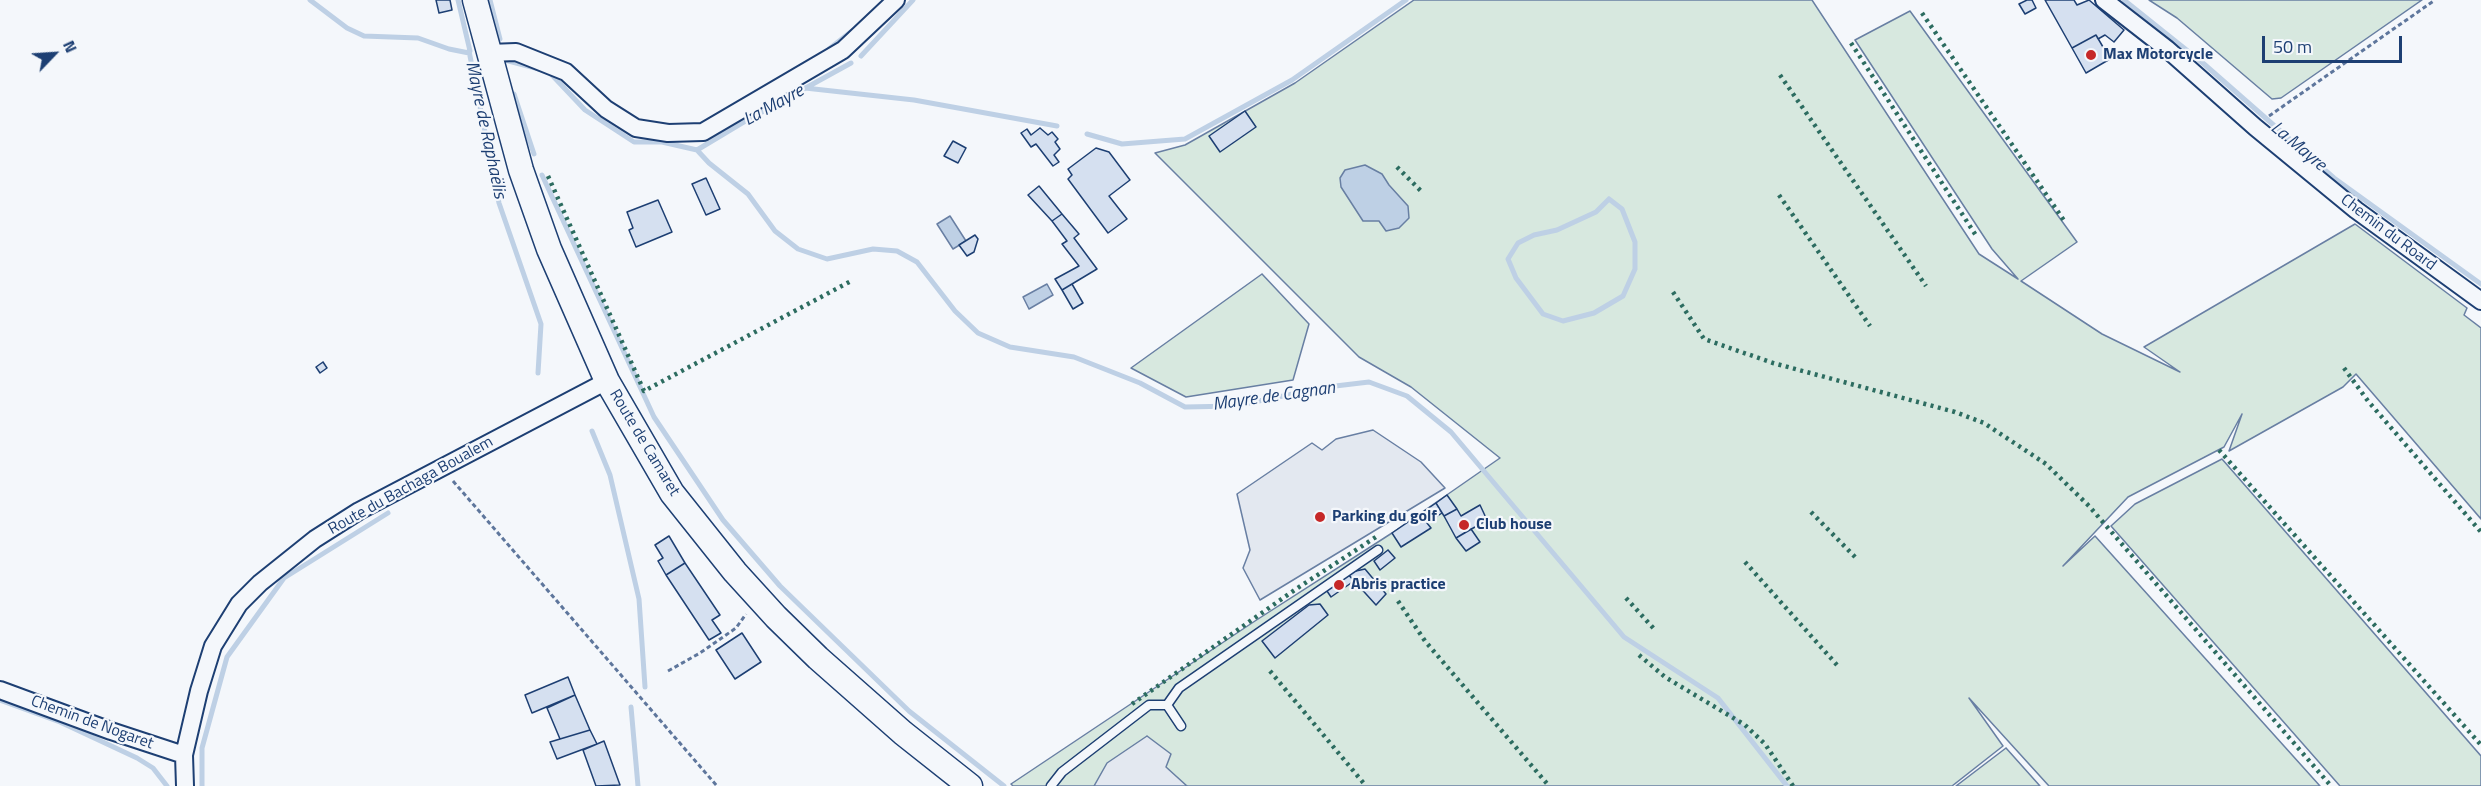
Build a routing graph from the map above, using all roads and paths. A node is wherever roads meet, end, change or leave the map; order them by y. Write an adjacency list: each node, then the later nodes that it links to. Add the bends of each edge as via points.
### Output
1 (475, 0): 5 (main road, Route de Camaret)
2 (896, 0): 5 (street, via 843,50 703,132 668,133 636,128 606,109 566,72 516,52)
3 (2104, 0): 6 (street, Chemin du Roard, via 2167,49)
4 (2435, 0): 6 (path, via 2282,105)
5 (492, 64): 8 (main road, Route de Camaret, via 521,170 549,249)
6 (2255, 128): 7 (street, Chemin du Roard, via 2356,210)
7 (2481, 301)
8 (607, 381): 9 (street, Route du Bachaga Boualem); 11 (main road, Route de Camaret, via 672,493)
9 (441, 468): 16 (street, Route du Bachaga Boualem, via 315,539 239,604 213,646); 18 (path)
10 (1378, 550): 14 (lane, via 1179,688)
11 (758, 598): 12 (path, via 736,628); 19 (main road, Route de Camaret, via 818,658)
12 (668, 671)
13 (0, 690): 16 (street, Chemin de Nogaret)
14 (1167, 705): 15 (lane); 20 (lane, via 1149,705 1062,772)
15 (1181, 726)
16 (184, 755): 17 (street, Route du Bachaga Boualem)
17 (186, 786)
18 (717, 786)
19 (970, 786)
20 (1051, 786)

